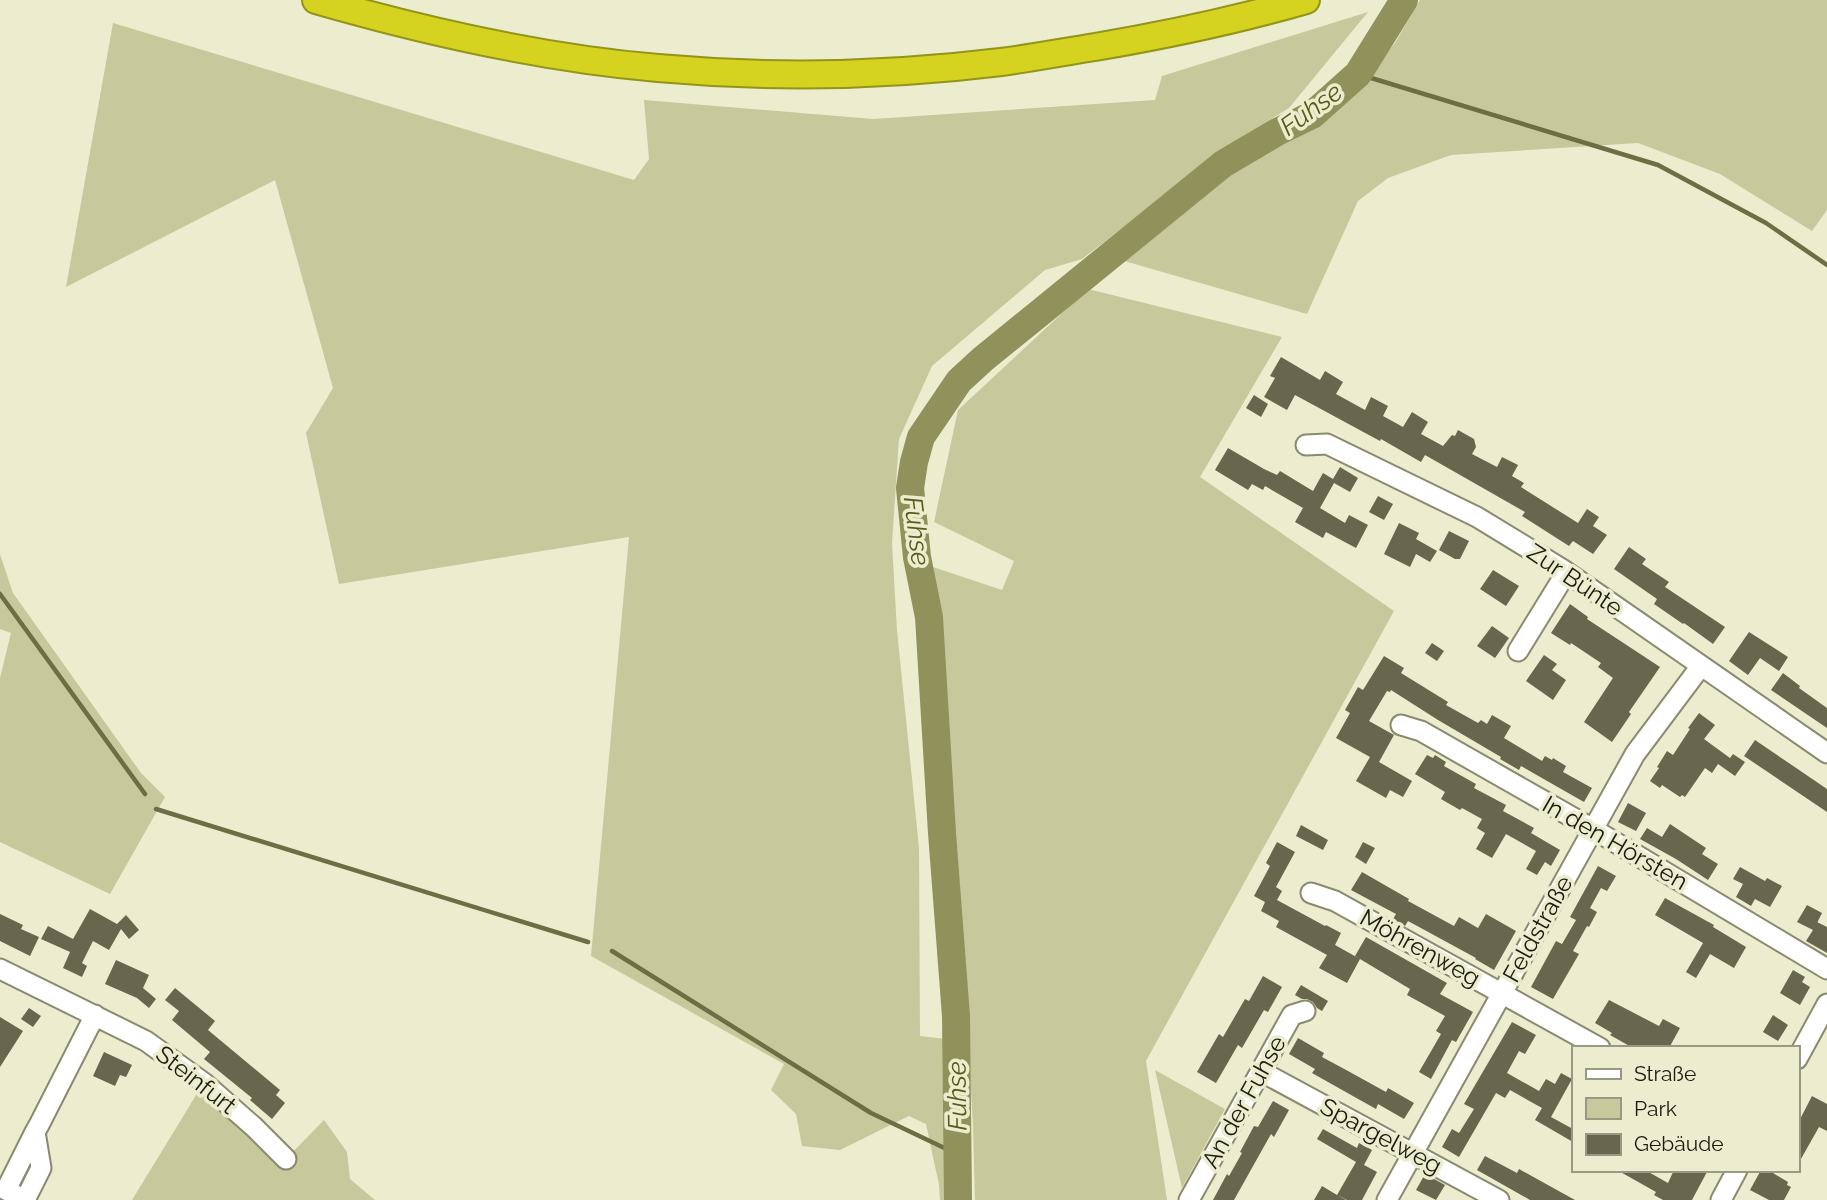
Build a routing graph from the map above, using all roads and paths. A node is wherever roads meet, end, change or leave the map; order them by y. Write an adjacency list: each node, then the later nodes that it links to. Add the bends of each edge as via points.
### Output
1 (316, 0): 2 (highway, via 424,29 582,59 726,72 877,72 1002,62 1139,40)
2 (1306, 0)
3 (1306, 445): 4 (street, Zur Bünte, via 1327,444 1477,517)
4 (1566, 573): 5 (street); 6 (street, Zur Bünte)
5 (1518, 651)
6 (1701, 666): 8 (street, Zur Bünte); 9 (street, Feldstraße, via 1634,754)
7 (1401, 725): 9 (street, In den Hörsten, via 1421,731)
8 (1827, 753)
9 (1593, 829): 12 (street, In den Hörsten); 13 (street, Feldstraße)
10 (1311, 893): 13 (street, Möhrenweg, via 1335,901)
11 (0, 969): 16 (street, Steinfurt)
12 (1827, 969)
13 (1502, 993): 17 (street, Möhrenweg); 21 (street, Feldstraße)
14 (1827, 1004): 18 (street)
15 (1306, 1011): 19 (street, An der Fuhse, via 1292,1016)
16 (95, 1015): 20 (street); 22 (street, Steinfurt, via 146,1041 204,1083)
17 (1596, 1046)
18 (1799, 1055)
19 (1262, 1072): 21 (street, Spargelweg); 24 (street, An der Fuhse)
20 (36, 1132)
21 (1413, 1153): 25 (street, Feldstraße); 26 (street, Spargelweg)
22 (286, 1159)
23 (1736, 1172): 27 (street)
24 (1189, 1200)
25 (1387, 1200)
26 (1499, 1200)
27 (1721, 1200)

